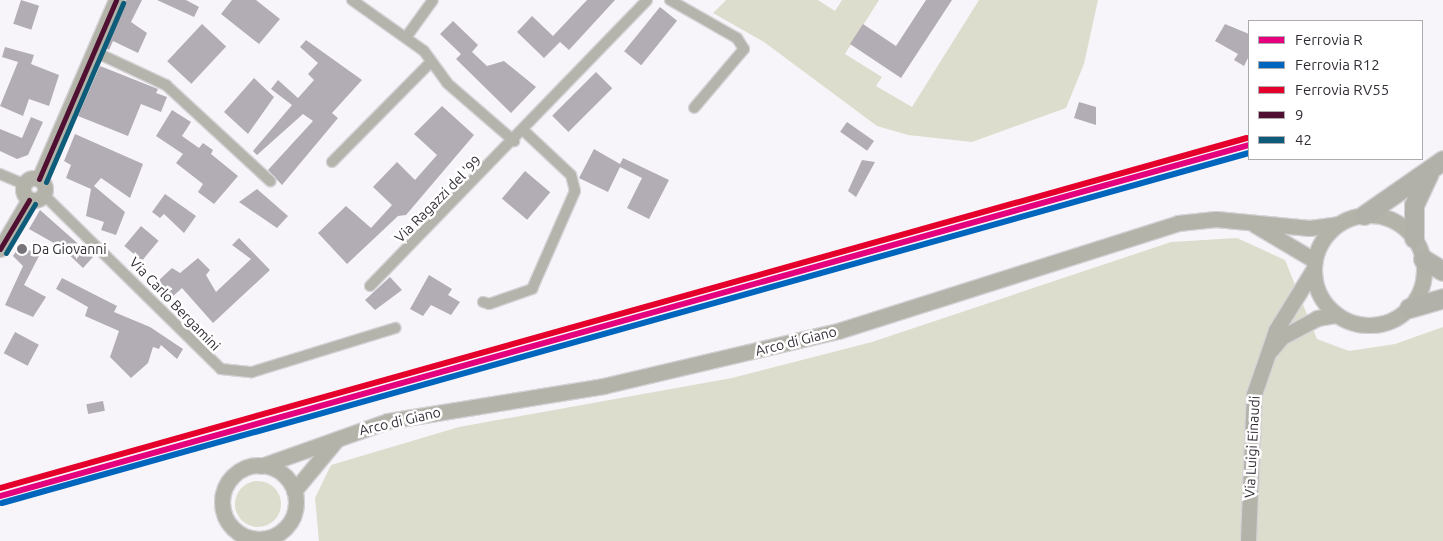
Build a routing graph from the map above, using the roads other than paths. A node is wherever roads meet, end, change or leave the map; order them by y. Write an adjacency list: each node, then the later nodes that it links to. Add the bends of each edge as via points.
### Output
1 (116, 0): 7 (main road)
2 (352, 0): 6 (street)
3 (433, 0): 6 (street)
4 (647, 0): 10 (street, Via Ragazzi del '99)
5 (670, 0): 9 (street, via 737,38 744,49)
6 (407, 36): 8 (street)
7 (93, 51): 15 (main road); 16 (street, via 166,85)
8 (431, 62): 11 (street, via 447,83); 12 (street)
9 (694, 108)
10 (524, 131): 11 (street, Via Ragazzi del '99); 29 (street, via 571,175 575,191 532,289 489,304)
11 (514, 141): 27 (street, Via Ragazzi del '99)
12 (332, 162)
13 (1436, 166): 19 (highway); 22 (highway, via 1414,206)
14 (0, 174): 17 (street)
15 (39, 179): 17 (main road); 18 (main road)
16 (270, 181)
17 (24, 184): 18 (main road)
18 (36, 198): 23 (main road); 32 (street, Via Carlo Bergamini, via 221,369 252,372)
19 (1364, 215): 21 (main road); 22 (main road, via 1392,221)
20 (1249, 222): 21 (main road, Arco di Giano, via 1310,228); 25 (main road, Arco di Giano); 34 (main road, Arco di Giano, via 1216,219 1178,223 838,331 603,386 388,421)
21 (1338, 224): 25 (main road, via 1322,240)
22 (1414, 238): 24 (main road)
23 (0, 249)
24 (1423, 259): 26 (highway); 30 (main road, via 1419,293)
25 (1314, 265): 31 (main road, via 1323,301); 33 (main road, Via Luigi Einaudi, via 1276,330)
26 (1443, 271)
27 (370, 286)
28 (1443, 298): 30 (highway)
29 (483, 302)
30 (1409, 308): 31 (main road, via 1374,325)
31 (1337, 315): 33 (main road, Via Luigi Einaudi, via 1317,318 1290,332)
32 (395, 328)
33 (1266, 355): 40 (main road, Via Luigi Einaudi, via 1254,394 1250,427)
34 (337, 439): 35 (main road, Arco di Giano); 36 (main road)
35 (261, 466): 36 (main road, via 285,476); 38 (main road, via 245,469 232,478 223,500 225,517 235,530)
36 (294, 491): 37 (main road)
37 (294, 513): 38 (main road, via 284,530); 39 (main road)
38 (259, 540)
39 (292, 541)
40 (1248, 541)

